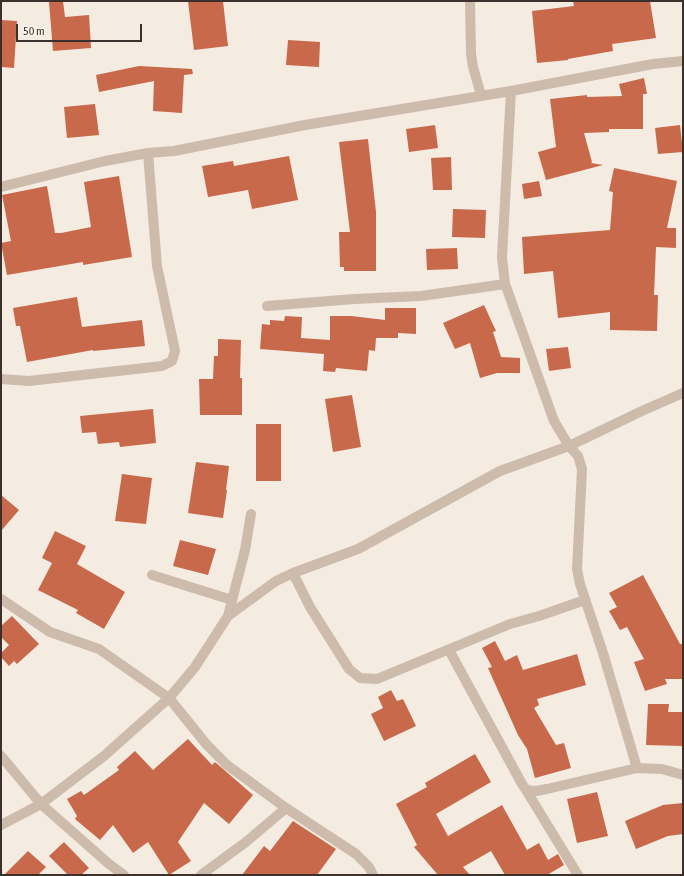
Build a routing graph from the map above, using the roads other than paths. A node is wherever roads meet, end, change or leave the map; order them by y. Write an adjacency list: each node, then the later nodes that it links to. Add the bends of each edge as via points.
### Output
1 (470, 1): 4 (street, via 471,54)
2 (683, 61): 3 (street, via 653,64)
3 (511, 91): 4 (street); 7 (street, via 502,257)
4 (481, 95): 5 (street, via 305,125 174,151)
5 (148, 153): 6 (street); 9 (street, via 157,266 175,352 172,362 162,366 29,381)
6 (1, 187)
7 (505, 284): 8 (street, via 421,296); 11 (street, via 554,421)
8 (267, 306)
9 (1, 379)
10 (683, 393): 11 (street)
11 (569, 446): 13 (street, via 500,471 358,549); 17 (street, via 578,456 582,469 577,569)
12 (251, 514): 16 (street)
13 (293, 573): 18 (street, via 276,581); 19 (street, via 310,607 345,663 360,678 377,679)
14 (152, 575): 16 (street)
15 (1, 599): 20 (street, via 50,632 98,649)
16 (232, 600): 18 (street)
17 (585, 600): 19 (street, via 510,624); 22 (street)
18 (228, 616): 20 (street, via 195,668)
19 (449, 650): 24 (street)
20 (169, 698): 25 (street, via 104,756); 26 (street, via 206,745 227,765)
21 (1, 756): 25 (street)
22 (637, 768): 23 (street, via 662,769); 24 (street, via 547,789)
23 (683, 774)
24 (526, 790): 31 (street)
25 (41, 804): 27 (street); 28 (street)
26 (286, 808): 29 (street); 30 (street, via 356,854)
27 (1, 825)
28 (124, 875)
29 (201, 875)
30 (373, 875)
31 (578, 875)

